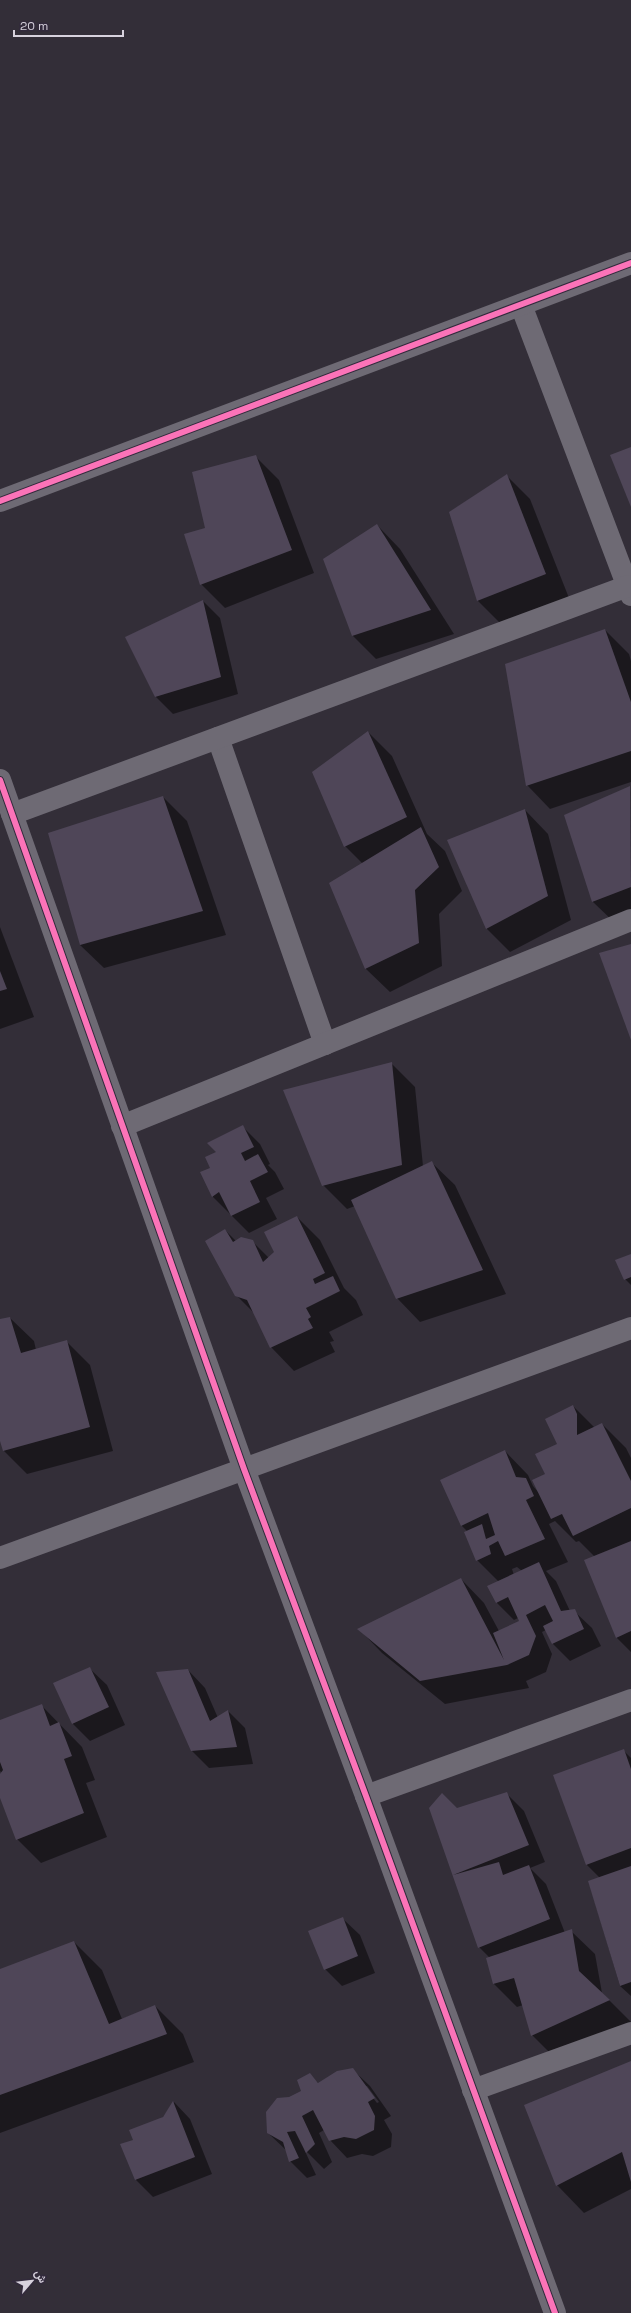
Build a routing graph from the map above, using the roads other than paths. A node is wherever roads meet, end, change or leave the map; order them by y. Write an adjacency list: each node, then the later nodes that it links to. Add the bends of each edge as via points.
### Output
1 (631, 263): 2 (street)
2 (521, 304): 3 (street); 4 (street)
3 (0, 501)
4 (629, 591): 5 (street)
5 (218, 738): 7 (street); 9 (street)
6 (0, 780): 7 (street)
7 (12, 814): 10 (street)
8 (631, 920): 9 (street)
9 (325, 1044): 10 (street)
10 (122, 1126): 12 (street)
11 (631, 1328): 12 (street)
12 (244, 1469): 13 (street); 15 (street)
13 (0, 1558)
14 (631, 1700): 15 (street)
15 (366, 1796): 17 (street)
16 (631, 2033): 17 (street)
17 (473, 2090): 18 (street)
18 (555, 2313)

